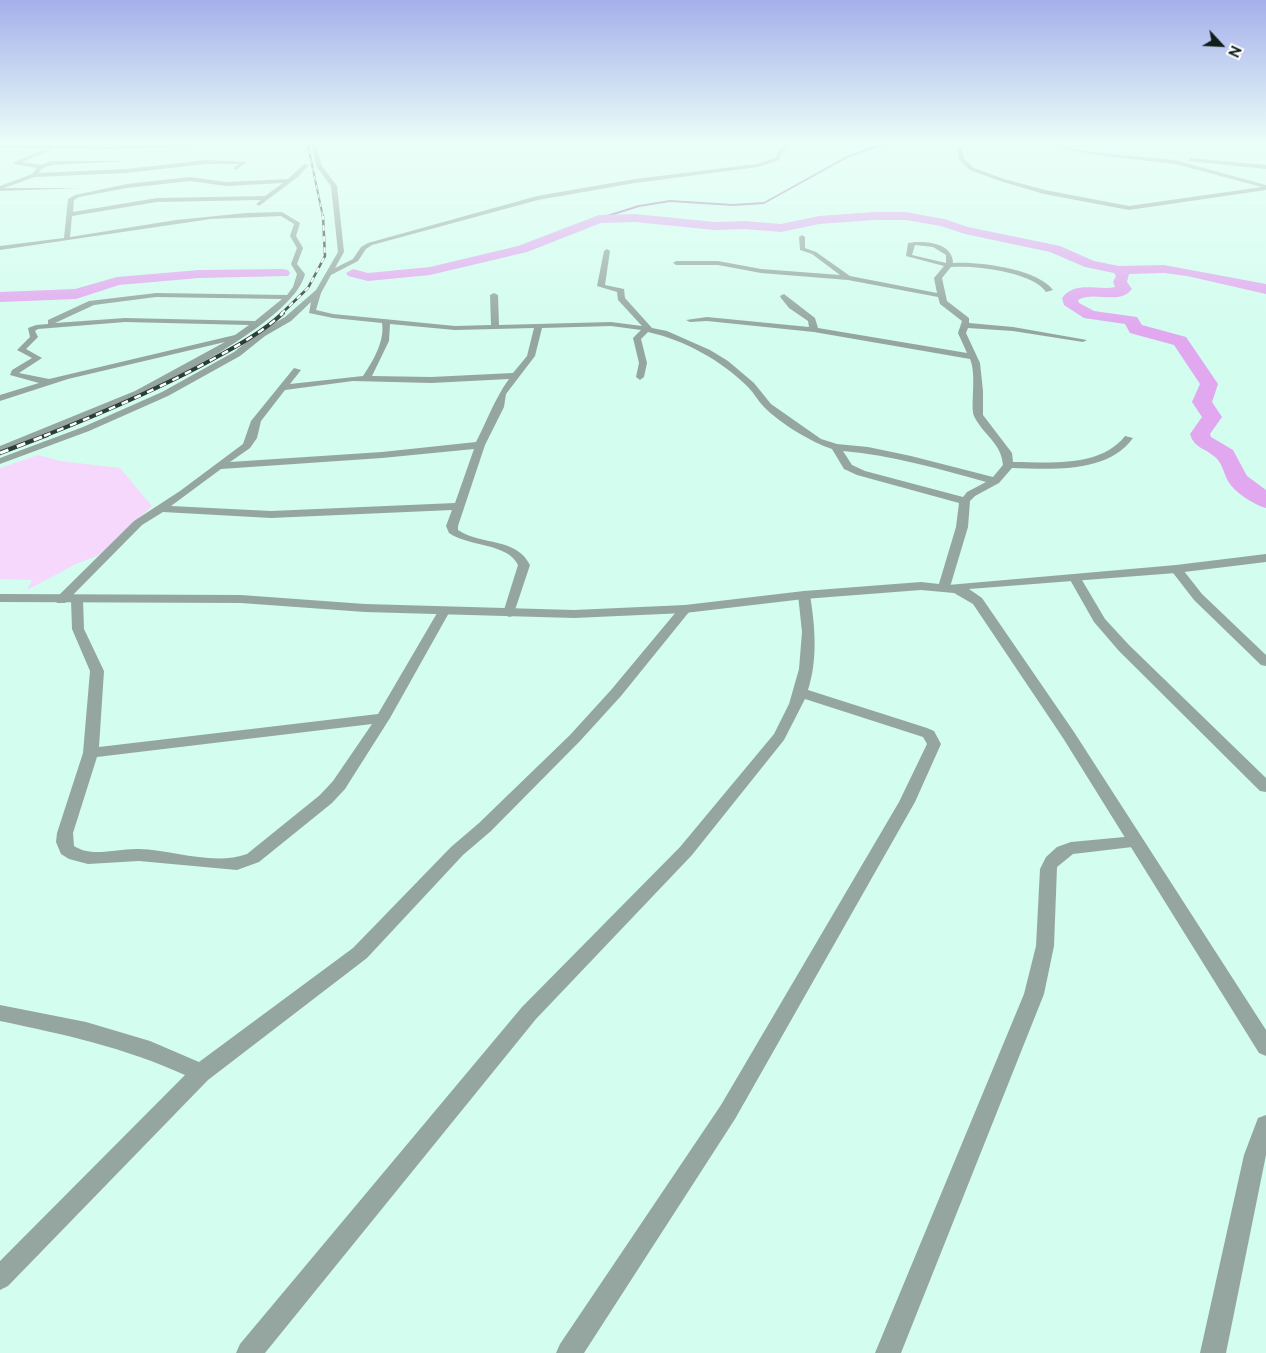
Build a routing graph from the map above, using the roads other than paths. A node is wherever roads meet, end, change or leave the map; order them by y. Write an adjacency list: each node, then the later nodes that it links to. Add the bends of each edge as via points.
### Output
1 (70, 204): 8 (street)
2 (132, 204): 8 (street)
3 (258, 204): 9 (street)
4 (336, 204): 15 (street, via 341,252)
5 (514, 204): 15 (street, via 378,240 363,248 350,264)
6 (1108, 204): 7 (street, via 1128,208)
7 (1153, 204)
8 (68, 215): 11 (street)
9 (252, 215): 11 (street, via 156,224); 22 (street, via 282,214 296,222 293,236 300,248 294,264 301,274)
10 (802, 236): 16 (street, via 802,249 814,253)
11 (67, 240): 12 (street)
12 (0, 248)
13 (607, 251): 31 (street, via 601,286 621,290 621,298)
14 (676, 263): 16 (street, via 718,263 761,271)
15 (328, 274): 18 (street)
16 (848, 278): 21 (street)
17 (1049, 290): 21 (street, via 1044,283 1010,271 948,264 938,278)
18 (319, 291): 23 (street); 24 (street, via 312,308 314,312)
19 (494, 295): 29 (street)
20 (784, 296): 32 (street, via 812,320)
21 (943, 296): 27 (street, via 945,306 965,318)
22 (288, 298): 26 (street, via 140,297 86,305); 28 (street)
23 (297, 310): 28 (street); 48 (street, via 237,354 180,387 100,423)
24 (385, 320): 29 (street, via 455,328); 38 (street, via 382,351)
25 (690, 320): 32 (street)
26 (48, 325): 28 (street, via 125,320); 39 (street, via 32,329 34,337 21,350 38,358 14,374 19,378)
27 (963, 325): 33 (street, via 994,326); 34 (street, via 962,332)
28 (253, 327): 39 (street); 47 (street, via 204,360 162,382)
29 (495, 327): 30 (street)
30 (538, 328): 31 (street, via 611,324); 36 (street, via 531,356)
31 (648, 328): 37 (street, via 637,338 643,363); 46 (street, via 677,337 720,360 751,385 768,406 818,441)
32 (814, 330): 34 (street)
33 (1083, 340)
34 (974, 356): 49 (street, via 978,414 1007,453)
35 (297, 370): 40 (street)
36 (514, 376): 38 (street, via 431,380); 45 (street, via 502,394)
37 (640, 377)
38 (366, 378): 40 (street)
39 (50, 382): 42 (street)
40 (282, 388): 50 (street, via 256,421 247,446)
41 (0, 391): 42 (street)
42 (21, 391): 43 (street)
43 (0, 398)
44 (1128, 438): 49 (street, via 1122,447 1100,459)
45 (480, 445): 50 (street); 53 (street)
46 (836, 447): 51 (street, via 894,455); 52 (street, via 848,467 861,473)
47 (0, 449)
48 (0, 461)
49 (1008, 465): 51 (street)
50 (220, 466): 54 (street)
51 (995, 481): 52 (street)
52 (964, 501): 58 (street, via 962,527)
53 (458, 506): 54 (street, via 270,516 196,514); 65 (street, via 452,526 457,535 515,552 522,558 524,565)
54 (158, 508): 61 (street, via 138,523)
55 (1266, 558): 56 (street)
56 (1176, 569): 57 (street); 66 (street, via 1198,597)
57 (1075, 578): 58 (street); 70 (street, via 1103,626 1156,682)
58 (944, 587): 59 (street); 71 (street, via 965,592 978,602 1069,735)
59 (804, 595): 63 (street); 67 (street, via 810,643)
60 (0, 598): 61 (street)
61 (61, 600): 62 (street)
62 (78, 600): 64 (street, via 241,599); 69 (street, via 78,629 97,672)
63 (685, 609): 65 (street); 74 (street, via 575,738 457,851 360,953)
64 (444, 611): 65 (street); 68 (street)
65 (509, 613)
66 (1266, 662)
67 (802, 693): 77 (street, via 779,737 686,851 529,1013); 78 (street, via 922,731 929,734 934,744 907,802 728,1112)
68 (383, 718): 69 (street); 69 (street, via 348,772 326,798 266,849 237,864 139,855 88,858 75,856 67,850 64,842 66,833)
69 (90, 753)
70 (1266, 786)
71 (1135, 842): 73 (street); 79 (street, via 1071,848 1053,859 1048,869 1046,946 1034,994)
72 (0, 1014): 74 (street, via 86,1031 150,1050)
73 (1266, 1047)
74 (201, 1073): 76 (street)
75 (1266, 1125): 80 (street, via 1255,1155)
76 (0, 1278)
77 (248, 1353)
78 (569, 1353)
79 (888, 1353)
80 (1213, 1353)

